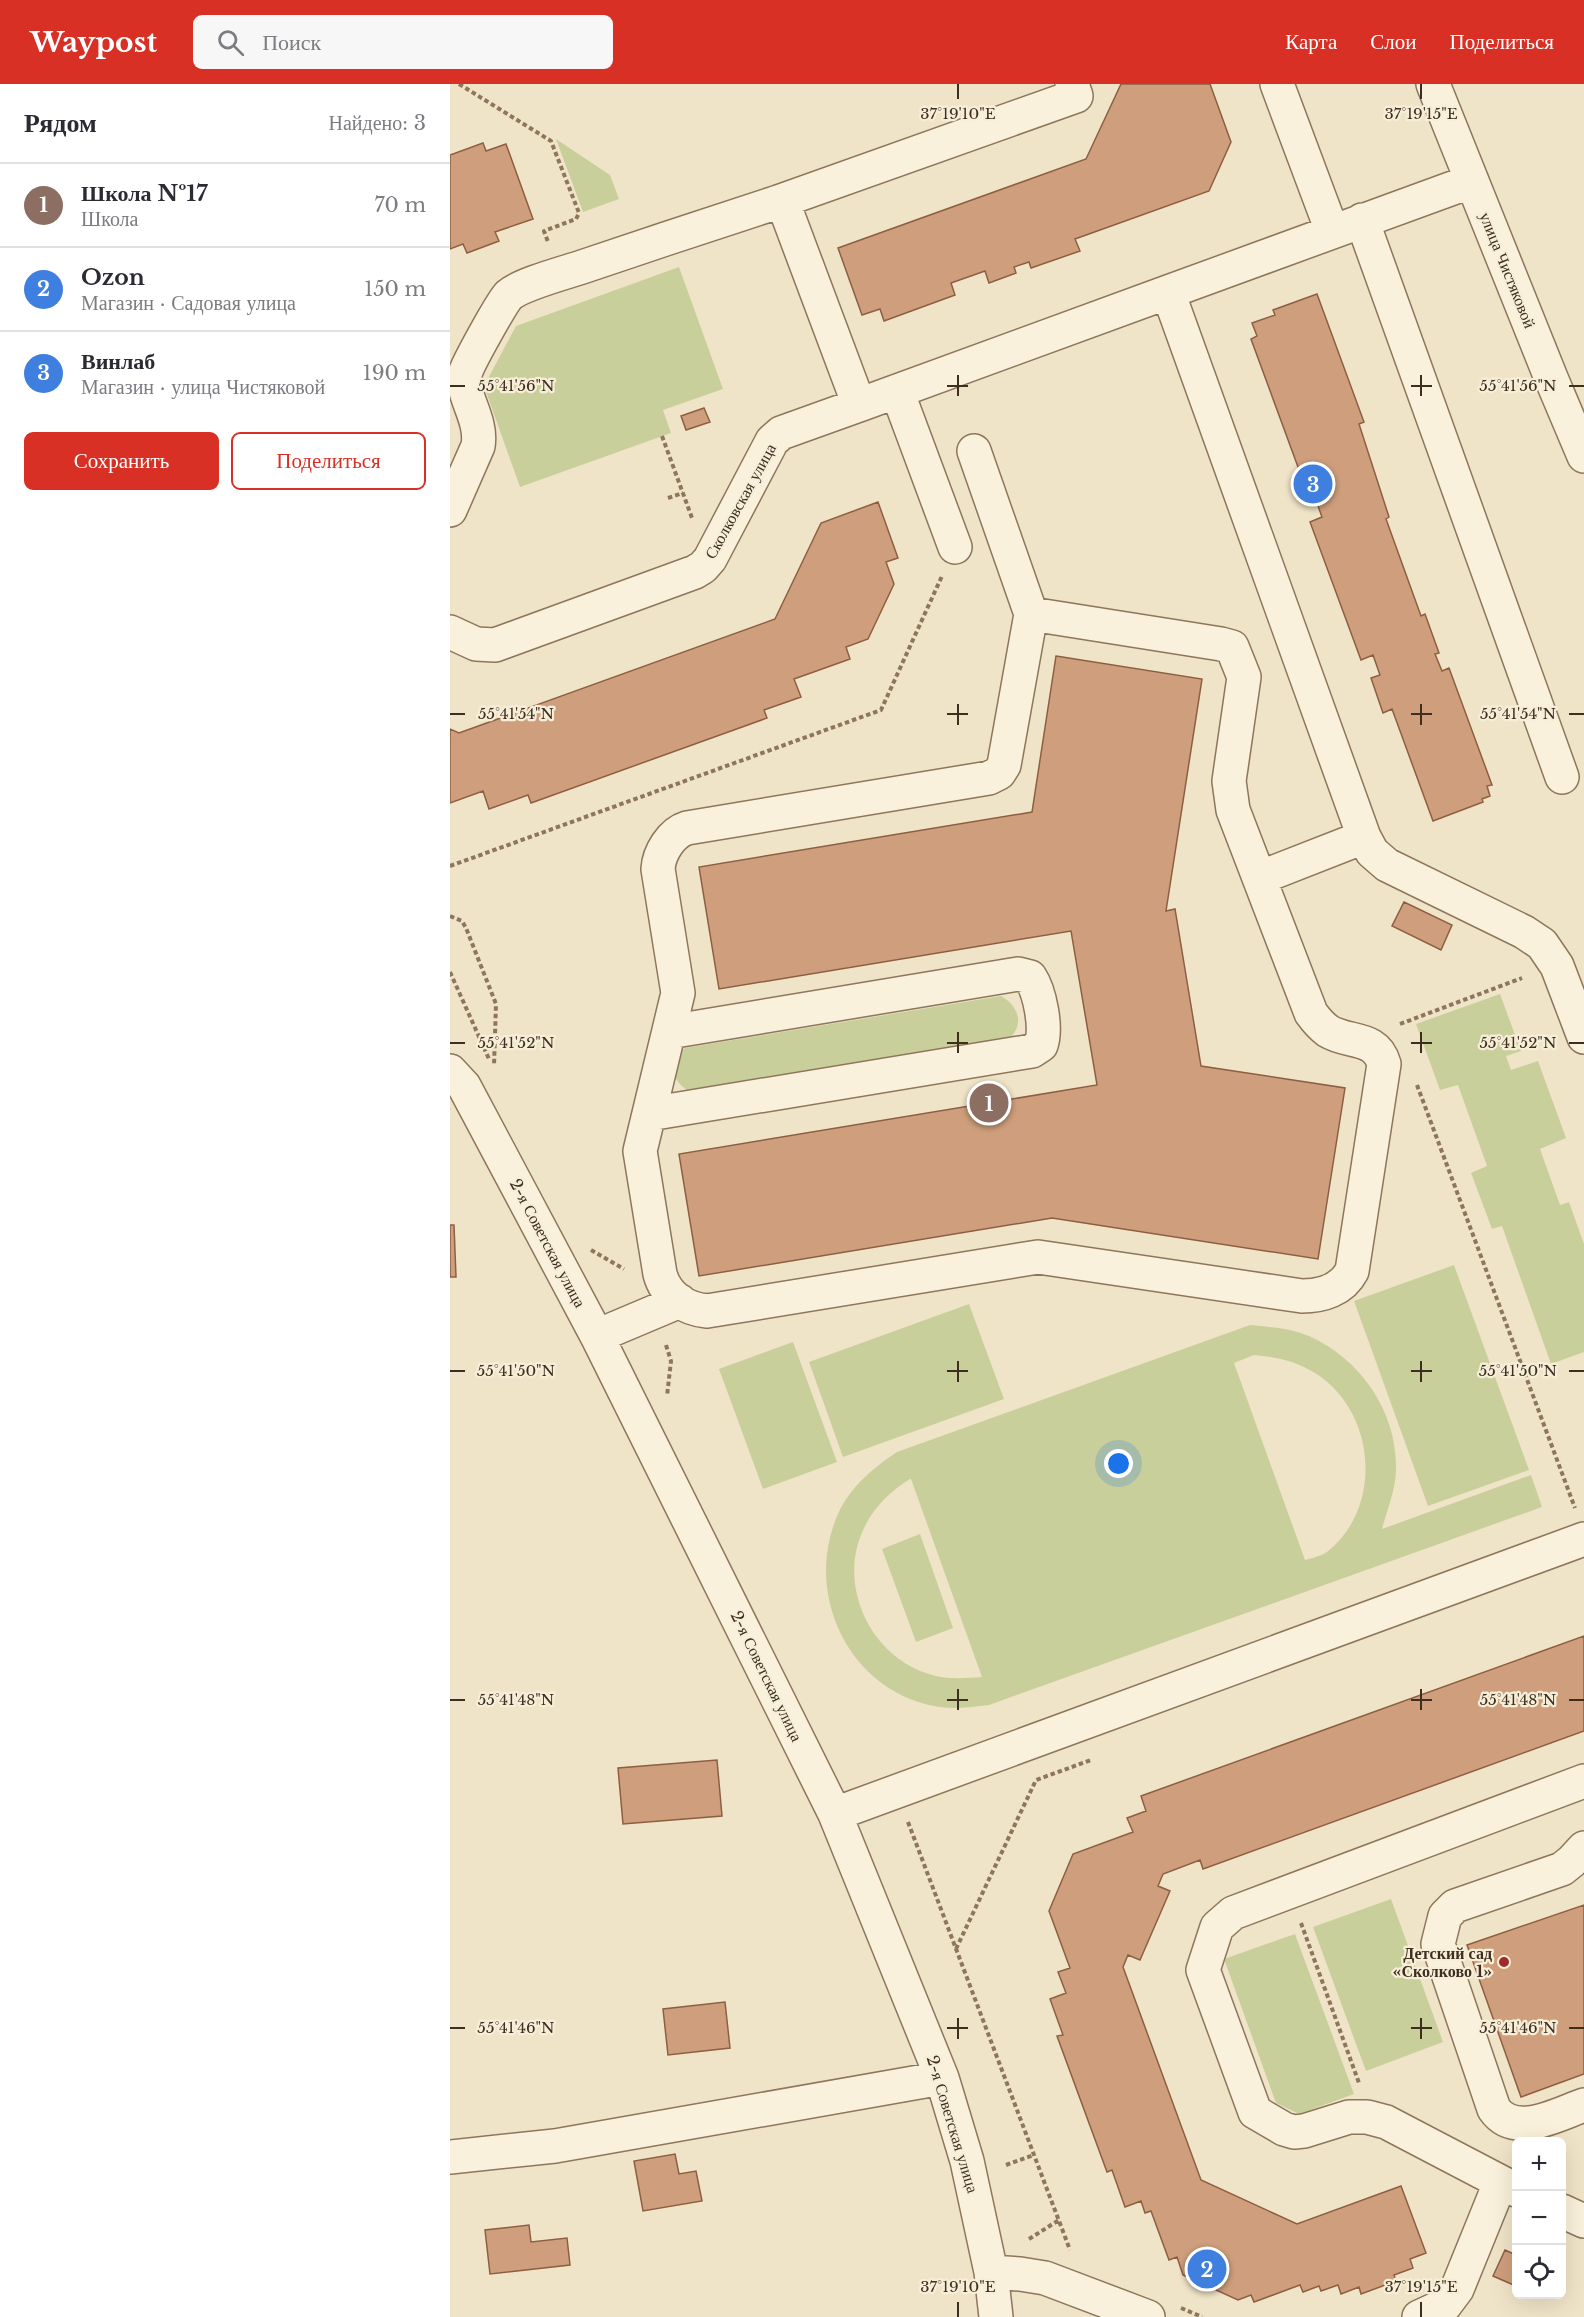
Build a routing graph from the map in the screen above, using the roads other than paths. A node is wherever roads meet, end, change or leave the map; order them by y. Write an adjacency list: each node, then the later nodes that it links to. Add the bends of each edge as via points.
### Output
1 (1072, 84): 5 (street, via 1076,96)
2 (1278, 84): 7 (street)
3 (1433, 84): 4 (street, улица Чистяковой)
4 (1472, 181): 6 (street, Сколковская улица); 12 (street, улица Чистяковой)
5 (778, 202): 10 (street, via 788,213); 13 (street, via 560,274 509,295 466,371 466,390 480,435)
6 (1362, 220): 7 (street, Сколковская улица); 17 (street)
7 (1332, 231): 8 (street, Сколковская улица)
8 (1168, 292): 9 (street, Сколковская улица); 18 (street)
9 (897, 391): 10 (street, Сколковская улица); 14 (street)
10 (859, 405): 16 (street, Сколковская улица, via 772,441 708,561 695,572 495,645 476,644)
11 (974, 451): 15 (street)
12 (1584, 456)
13 (450, 510)
14 (955, 547)
15 (1031, 614): 19 (street, via 1232,648 1244,677 1229,795); 20 (street, via 1004,765 999,773 989,778 678,831 660,858 658,869 677,983 677,1002)
16 (450, 632)
17 (1562, 777)
18 (1364, 837): 19 (street); 21 (street, via 1372,852 1387,865 1542,944 1557,966)
19 (1259, 878): 24 (street, via 1311,1013 1329,1032 1374,1046 1384,1064 1352,1271 1338,1288 1302,1296 1038,1257 707,1311)
20 (669, 1032): 23 (street); 23 (street, via 1018,975 1030,977 1037,987 1045,1035 1041,1046 1032,1051)
21 (1584, 1037)
22 (450, 1071): 25 (street, 2-я Советская улица, via 464,1086)
23 (649, 1114): 24 (street, via 640,1160 660,1274 667,1289)
24 (680, 1301): 25 (street)
25 (597, 1336): 28 (street, 2-я Советская улица)
26 (1580, 1525): 28 (street)
27 (1584, 1781): 33 (street, via 1233,1913 1217,1927 1203,1970 1255,2112 1294,2132 1349,2117 1386,2122)
28 (835, 1814): 30 (street, 2-я Советская улица)
29 (1584, 1848): 31 (street, via 1562,1869 1455,1906 1445,1916 1438,1944 1499,2116 1525,2125)
30 (942, 2078): 32 (street, via 555,2146); 36 (street, 2-я Советская улица, via 968,2161)
31 (1584, 2105)
32 (450, 2157)
33 (1508, 2186): 39 (street, via 1457,2289 1445,2305)
34 (1566, 2213): 35 (street)
35 (1584, 2221)
36 (991, 2272): 37 (street, via 1045,2278); 38 (street, 2-я Советская улица)
37 (1159, 2310)
38 (996, 2317)
39 (1419, 2317)

